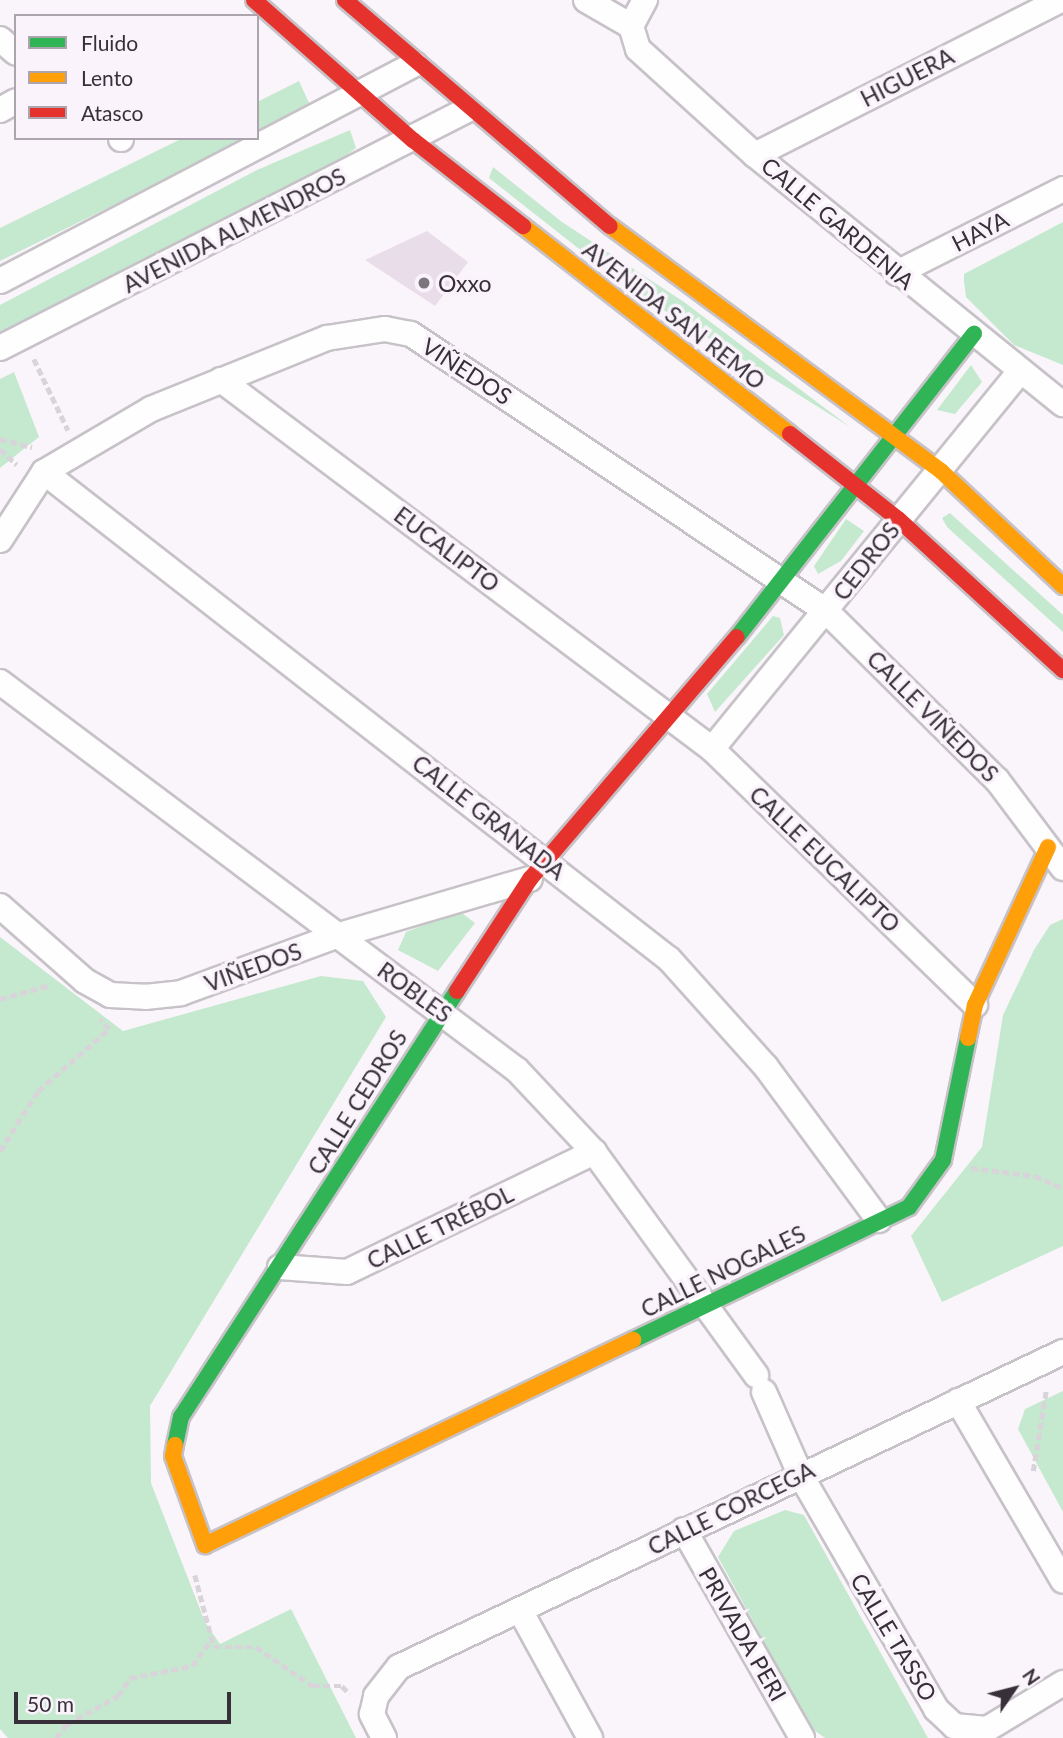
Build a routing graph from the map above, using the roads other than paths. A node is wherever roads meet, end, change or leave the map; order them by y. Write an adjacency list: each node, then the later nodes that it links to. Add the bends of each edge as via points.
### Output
1 (254, 0): 10 (street, AVENIDA SAN REMO)
2 (345, 0): 9 (street, AVENIDA SAN REMO)
3 (586, 0): 6 (street)
4 (645, 0): 6 (street)
5 (1060, 0): 13 (street, HIGUERA)
6 (631, 26): 13 (street, CALLE GARDENIA, via 638,48)
7 (0, 39): 8 (street)
8 (14, 50)
9 (415, 64): 10 (street); 11 (street, AVENIDA SAN REMO)
10 (359, 94): 12 (street, AVENIDA SAN REMO); 16 (street)
11 (467, 110): 12 (street, AVENIDA ALMENDROS); 22 (street, AVENIDA SAN REMO, via 659,265)
12 (413, 140): 18 (street, AVENIDA ALMENDROS); 25 (street, AVENIDA SAN REMO)
13 (755, 155): 15 (street, CALLE GARDENIA)
14 (1063, 189): 15 (street, HAYA)
15 (897, 273): 17 (street, CALLE GARDENIA)
16 (0, 281)
17 (974, 334): 19 (street, CALLE GARDENIA); 22 (street)
18 (0, 348)
19 (1020, 372): 21 (street, CALLE GARDENIA); 23 (street, CEDROS)
20 (221, 380): 24 (street, VIÑEDOS, via 151,409); 28 (street, VIÑEDOS, via 327,338 385,329 411,334); 33 (street, EUCALIPTO)
21 (1060, 397)
22 (895, 437): 23 (street, AVENIDA SAN REMO); 25 (street)
23 (940, 471): 26 (street, CEDROS); 29 (street, AVENIDA SAN REMO)
24 (44, 472): 27 (street, VIÑEDOS); 37 (street, CALLE GRANADA)
25 (856, 487): 26 (street, AVENIDA SAN REMO); 28 (street)
26 (898, 519): 30 (street, CEDROS); 31 (street, AVENIDA SAN REMO)
27 (0, 540)
28 (785, 580): 30 (street, CALLE VIÑEDOS); 33 (street)
29 (1063, 586)
30 (826, 611): 34 (street, CEDROS); 35 (street, CALLE VIÑEDOS, via 997,779)
31 (1063, 670)
32 (0, 682): 39 (street, ROBLES)
33 (673, 717): 34 (street, CALLE EUCALIPTO); 37 (street, CALLE CEDROS)
34 (712, 750): 40 (street, CALLE EUCALIPTO)
35 (1048, 847): 36 (street, CALLE VIÑEDOS); 40 (street, CALLE NOGALES)
36 (1063, 868)
37 (538, 870): 39 (street, VIÑEDOS); 41 (street, CALLE CEDROS); 43 (street, CALLE GRANADA, via 669,959 766,1067)
38 (0, 906): 39 (street, VIÑEDOS, via 72,970 110,995 181,993)
39 (336, 936): 41 (street, ROBLES)
40 (975, 1005): 43 (street, CALLE NOGALES, via 943,1160 909,1207)
41 (442, 1010): 42 (street, ROBLES, via 517,1070); 44 (street, CALLE CEDROS)
42 (593, 1152): 44 (street, CALLE TRÉBOL, via 347,1272); 45 (street, ROBLES)
43 (879, 1220): 45 (street, CALLE NOGALES)
44 (280, 1267): 51 (street, CALLE CEDROS, via 174,1435 177,1473)
45 (709, 1303): 47 (street, ROBLES); 51 (street, CALLE NOGALES)
46 (1063, 1352): 48 (street, CALLE CORCEGA)
47 (760, 1384): 49 (street, CALLE TASSO)
48 (958, 1401): 49 (street, CALLE CORCEGA); 52 (street)
49 (800, 1474): 50 (street, CALLE CORCEGA); 54 (street, CALLE TASSO, via 914,1677 954,1726 987,1729)
50 (684, 1530): 53 (street, CALLE CORCEGA); 57 (street, PRIVADA PERI)
51 (205, 1545)
52 (1063, 1581)
53 (521, 1612): 55 (street, CALLE CORCEGA, via 399,1667 376,1696 372,1714); 56 (street)
54 (1063, 1683)
55 (384, 1738)
56 (590, 1738)
57 (802, 1738)

